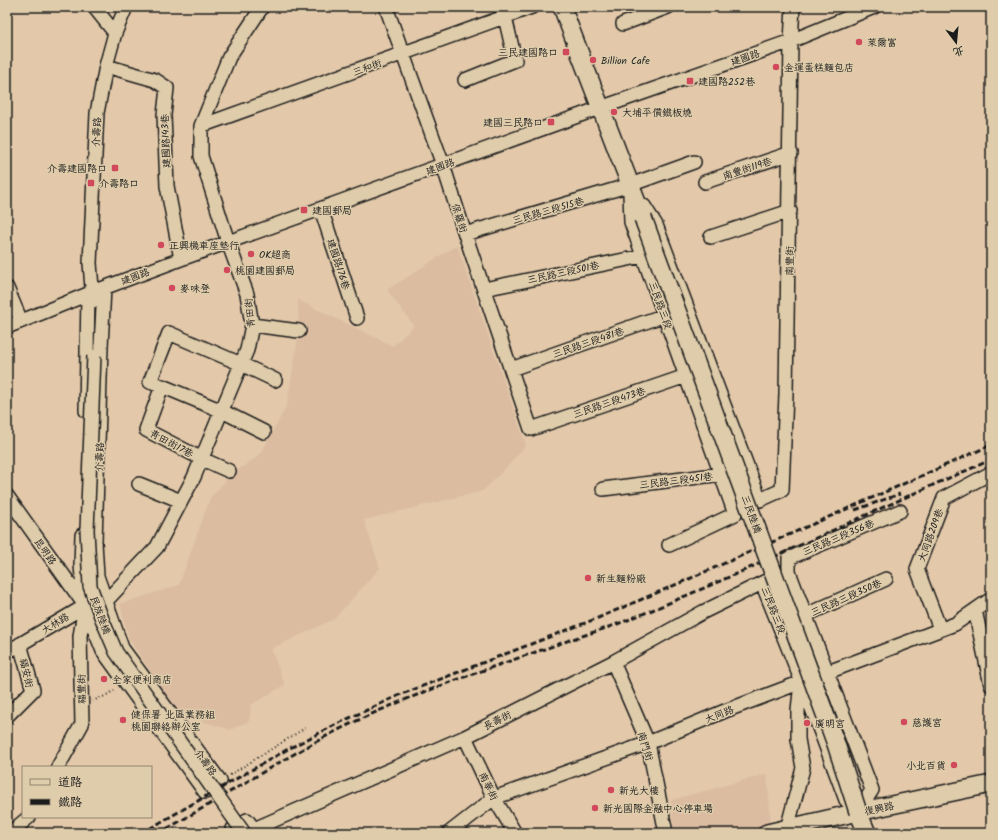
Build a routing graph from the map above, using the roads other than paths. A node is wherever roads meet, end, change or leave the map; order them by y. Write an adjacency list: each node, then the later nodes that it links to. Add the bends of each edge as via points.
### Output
1 (94, 7): 13 (street)
2 (126, 7): 13 (street, 介壽路)
3 (262, 7): 19 (street, 青田街, via 228,57)
4 (386, 7): 15 (street, 保羅街)
5 (532, 7): 11 (street, 三和街)
6 (562, 7): 18 (main road, 三民路三段)
7 (668, 7): 10 (street)
8 (793, 7): 14 (street, 南豐街)
9 (874, 7): 14 (street, 建國路)
10 (653, 10): 12 (street)
11 (503, 12): 15 (street, 三和街); 17 (street, via 515,60)
12 (623, 24)
13 (115, 32): 16 (street, 介壽路)
14 (792, 41): 18 (street, 建國路); 20 (street, 南豐街)
15 (403, 54): 19 (street, 三和街); 22 (street, 保羅街)
16 (106, 66): 32 (street, 建國路143巷, via 155,80 167,88 164,115 167,186); 35 (street, 介壽路, via 97,113 90,263)
17 (465, 80)
18 (600, 108): 22 (street, 建國路); 24 (main road, 三民路三段)
19 (201, 126): 30 (street, 青田街, via 200,156)
20 (790, 153): 23 (street, 南豐街119巷); 26 (street, 南豐街)
21 (694, 162): 24 (street, 三民路三段515巷)
22 (443, 164): 25 (street, 建國路); 28 (street, 保羅街)
23 (704, 182)
24 (630, 185): 27 (main road, 三民路三段); 28 (street, 三民路三段515巷); 31 (street, 三民路三段, via 631,222); 52 (street, 三民路三段, via 656,225)
25 (321, 209): 30 (street, 建國路); 37 (street, 建國路176巷)
26 (790, 211): 29 (street); 59 (street, 南豐街, via 782,490)
27 (643, 218): 86 (main road, 三民陸橋, bridge, via 834,736)
28 (465, 234): 34 (street, 保羅街)
29 (711, 237)
30 (228, 242): 32 (street, 建國路); 39 (street, 青田街, via 247,294)
31 (643, 256): 34 (street, 三民路三段501巷); 36 (street, 三民路三段)
32 (181, 259): 35 (street, 建國路)
33 (7, 288): 38 (street)
34 (484, 289): 44 (street, 保羅街)
35 (95, 291): 38 (street, 建國路); 42 (street, 介壽路); 67 (street, 介壽路, via 101,347 95,542 97,576); 68 (street, 介壽路, via 86,356 86,462 81,566)
36 (665, 315): 44 (street, 三民路三段481巷); 45 (street, 三民路三段)
37 (357, 318)
38 (21, 321): 40 (street, 建國路)
39 (252, 325): 41 (street); 43 (street, 青田街)
40 (7, 327)
41 (298, 331)
42 (94, 356): 89 (street, 民族陸橋, bridge, via 87,530 90,586 116,652)
43 (241, 364): 46 (street); 47 (street, via 169,333 150,382); 48 (street, 青田街)
44 (511, 369): 49 (street, 保羅街)
45 (686, 376): 49 (street, 三民路三段473巷); 55 (street, 三民路三段)
46 (275, 380)
47 (162, 386): 48 (street); 51 (street, 青田街17巷, via 146,430)
48 (222, 411): 50 (street); 51 (street, 青田街)
49 (531, 429)
50 (264, 432)
51 (202, 459): 53 (street); 60 (street, 青田街)
52 (749, 469): 55 (street, 三民路三段451巷); 59 (street, 三民路三段)
53 (229, 471)
54 (991, 473): 71 (street, 大同路209巷, via 944,498 917,569)
55 (722, 475): 57 (street, 三民路三段451巷); 62 (street, 三民路三段, via 735,514)
56 (139, 484): 60 (street)
57 (602, 489)
58 (7, 496): 68 (street, 昆明路)
59 (760, 500)
60 (181, 501): 67 (street, 青田街, via 157,547)
61 (900, 511): 63 (street, 三民路三段356巷, via 789,558)
62 (669, 545)
63 (790, 572): 65 (street, 三民路三段); 70 (street)
64 (886, 579): 70 (street, 三民路三段350巷)
65 (762, 583): 74 (street, 長壽街, via 702,612); 77 (street, 三民路三段)
66 (991, 599): 69 (street, 大同路)
67 (106, 602): 68 (street, 大林路); 76 (street, 介壽路, via 122,648)
68 (85, 606): 72 (street, 大林路); 78 (street, 介壽路, via 103,651); 83 (street, 福豐街, via 80,636 82,724)
69 (975, 610): 71 (street, 大同路, via 955,624); 79 (street)
70 (806, 615): 75 (street)
71 (940, 629): 75 (street, 大同路)
72 (20, 644): 73 (street, 大林路); 80 (street, 福安街, via 34,690)
73 (7, 652)
74 (613, 662): 81 (street, 長壽街); 82 (street, 南門街)
75 (827, 672): 77 (street, 大同路); 86 (street, via 872,790)
76 (145, 679): 78 (street); 78 (street, 介壽路, via 220,781 205,792)
77 (802, 682): 82 (street, 大同路); 86 (street, 三民路三段, via 846,800); 88 (street, via 798,710 798,739 803,768)
78 (127, 684)
79 (991, 685)
80 (7, 716)
81 (465, 737): 85 (street, 南華街); 89 (street, 長壽街)
82 (648, 744): 85 (street, 大同路); 94 (street, 南門街)
83 (59, 766)
84 (991, 784): 86 (main road, 復興路)
85 (494, 798): 92 (street, 大同路); 93 (street, 南華街)
86 (858, 812): 88 (main road, 復興路); 96 (main road, 三民路三段)
87 (27, 818): 90 (street)
88 (787, 831): 95 (main road, 復興路)
89 (251, 832): 91 (street, via 247,820 233,829)
90 (10, 833)
91 (236, 833)
92 (449, 833)
93 (515, 833)
94 (666, 833)
95 (767, 833)
96 (867, 833)

